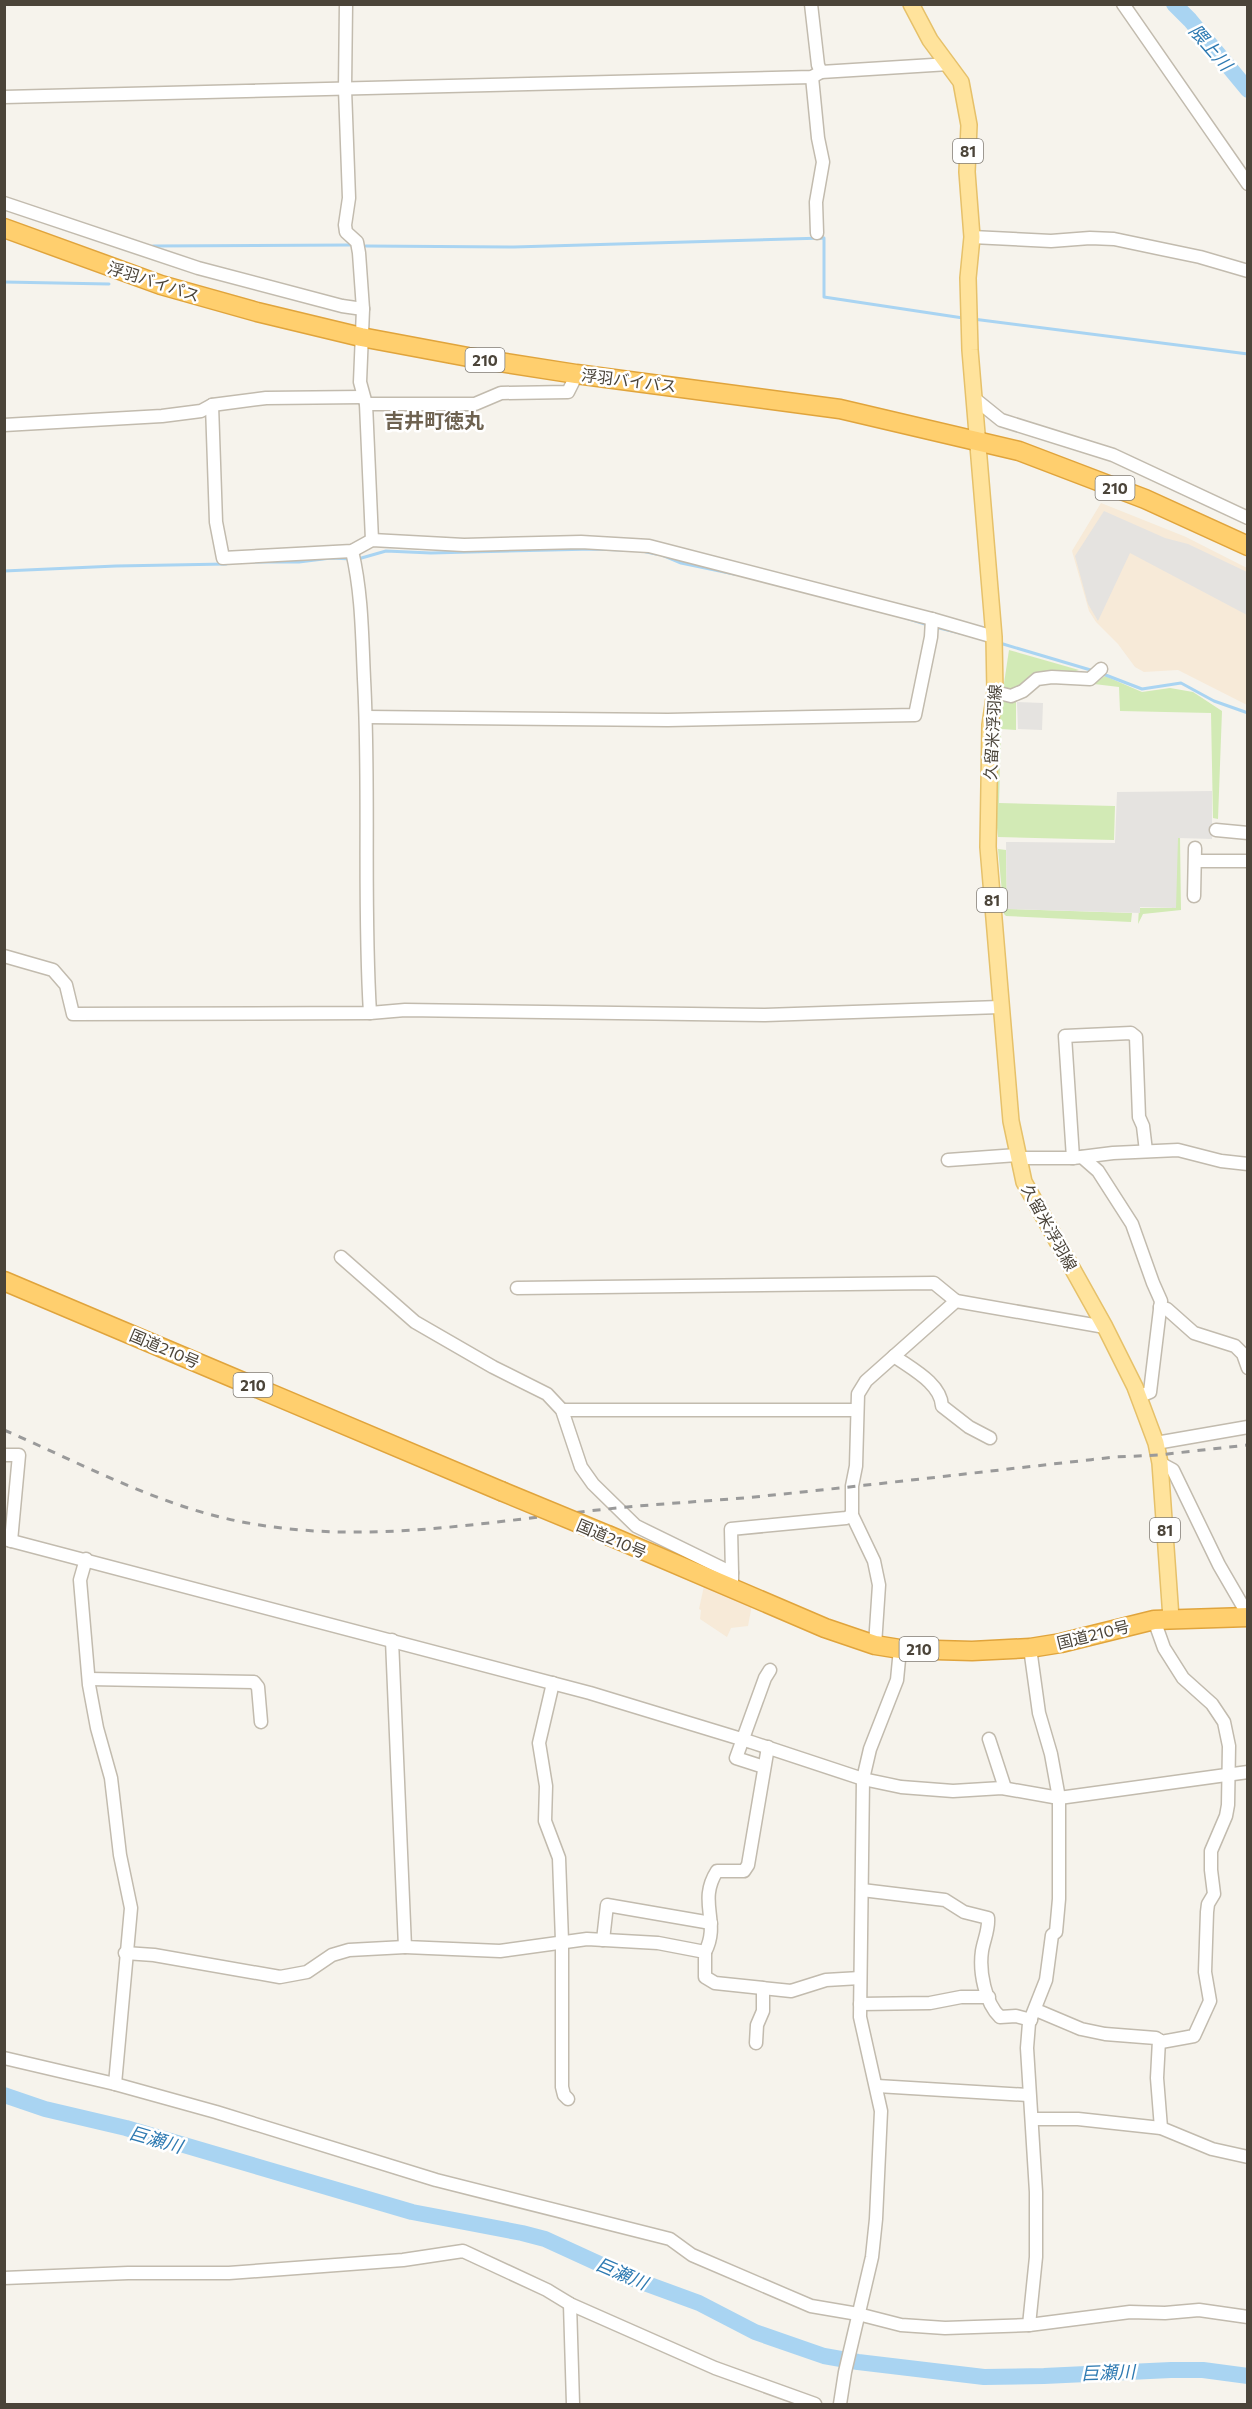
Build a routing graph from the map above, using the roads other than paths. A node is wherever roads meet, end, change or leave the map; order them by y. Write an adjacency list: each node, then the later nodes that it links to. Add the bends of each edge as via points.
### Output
1 (346, 4): 7 (street)
2 (811, 4): 6 (street)
3 (912, 4): 5 (main road, 久留米浮羽線 / 81, via 930,40)
4 (1123, 4): 9 (street)
5 (949, 64): 6 (street); 13 (main road, 久留米浮羽線 / 81, via 961,82 967,109 967,187)
6 (816, 75): 7 (street); 12 (street, via 818,138 823,162 816,202)
7 (345, 89): 8 (street); 15 (street, via 345,225 346,232 357,242)
8 (4, 97)
9 (1248, 184)
10 (4, 203): 15 (street, via 198,268)
11 (4, 228): 16 (highway, 浮羽バイパス / 210, via 161,285)
12 (817, 232)
13 (972, 237): 14 (street, via 1114,239); 18 (main road, 久留米浮羽線 / 81, via 968,278)
14 (1248, 271)
15 (363, 309): 16 (street)
16 (361, 337): 19 (street, via 360,382); 22 (highway, 浮羽バイパス / 210, via 576,374 840,409)
17 (573, 382): 19 (street, via 568,392 501,393 475,404)
18 (975, 399): 22 (main road, 久留米浮羽線 / 81); 23 (street, via 1000,420 1113,455)
19 (364, 400): 20 (street, via 266,398); 24 (street)
20 (212, 405): 21 (street, via 201,411 162,416); 26 (street, via 216,522 223,558)
21 (4, 425)
22 (978, 442): 25 (highway, 浮羽バイパス / 210, via 1019,451 1145,499); 28 (main road, 久留米浮羽線 / 81)
23 (1248, 518)
24 (372, 540): 26 (street); 27 (street, via 464,545 581,542 649,546)
25 (1248, 546)
26 (353, 558): 31 (street, via 360,597)
27 (932, 619): 28 (street); 31 (street, via 915,716 668,720)
28 (994, 637): 30 (main road, 久留米浮羽線 / 81)
29 (1098, 672): 30 (street, via 1090,679 1037,679 1011,696)
30 (995, 692): 39 (main road, 久留米浮羽線 / 81, via 990,725 987,829)
31 (366, 717): 40 (street)
32 (1216, 830): 33 (street)
33 (1248, 833)
34 (1195, 848): 35 (street)
35 (1196, 861): 36 (street); 37 (street)
36 (1248, 861)
37 (1194, 896)
38 (4, 956): 40 (street, via 53,969 66,985 73,1014)
39 (1000, 1007): 40 (street, via 765,1015 405,1010); 42 (main road, 久留米浮羽線 / 81)
40 (370, 1013)
41 (1146, 1151): 43 (street); 43 (street, via 1139,1117 1136,1037 1131,1033 1065,1036); 45 (street, via 1178,1150)
42 (1017, 1155): 43 (street); 44 (street); 51 (main road, 久留米浮羽線 / 81, via 1024,1182)
43 (1077, 1158): 50 (street, via 1098,1171 1132,1224)
44 (948, 1160)
45 (1248, 1164)
46 (341, 1257): 55 (street, via 416,1322 547,1394)
47 (4, 1281): 66 (highway, 国道210号 / 210, bridge, via 610,1536)
48 (516, 1288): 49 (street, via 934,1283)
49 (956, 1301): 51 (street); 52 (street)
50 (1160, 1307): 53 (street, via 1194,1333 1235,1346); 54 (street, via 1150,1392)
51 (1105, 1327): 54 (main road, 久留米浮羽線 / 81)
52 (894, 1356): 56 (street, via 866,1381 858,1394); 58 (street, via 932,1384 941,1395 942,1406)
53 (1248, 1368)
54 (1138, 1397): 59 (main road, 久留米浮羽線 / 81)
55 (562, 1410): 56 (street); 66 (street, via 581,1467 592,1484 636,1526)
56 (857, 1410): 63 (street)
57 (1248, 1427): 59 (street)
58 (990, 1438)
59 (1156, 1443): 61 (main road, 81)
60 (4, 1455): 62 (street, via 19,1455)
61 (1160, 1463): 67 (street, via 1173,1470); 68 (main road, 81)
62 (11, 1481): 64 (street)
63 (852, 1515): 66 (street, via 731,1529); 70 (street, via 874,1561 879,1585)
64 (8, 1540): 65 (street)
65 (86, 1559): 69 (street); 74 (street, via 80,1580)
66 (732, 1581): 70 (highway, 国道210号 / 210, via 825,1628)
67 (1248, 1616): 68 (highway, 国道210号 / 210)
68 (1162, 1619): 71 (highway, 国道210号 / 210); 82 (street, via 1164,1648 1183,1678 1212,1704 1224,1722 1229,1746)
69 (392, 1640): 75 (street); 90 (street)
70 (875, 1645): 72 (highway, 国道210号 / 210)
71 (1030, 1648): 72 (highway, 国道210号 / 210); 85 (street, via 1039,1713)
72 (900, 1649): 83 (street, via 897,1680)
73 (770, 1670): 77 (street)
74 (89, 1679): 76 (street, via 254,1682 258,1687); 92 (street, via 111,1778 131,1908)
75 (553, 1683): 77 (street); 89 (street, via 539,1743 546,1786 545,1821 558,1852)
76 (261, 1722)
77 (742, 1739): 79 (street); 80 (street, via 736,1758)
78 (989, 1739): 84 (street)
79 (768, 1747): 80 (street); 83 (street)
80 (764, 1767): 87 (street, via 748,1865 744,1871 717,1871 711,1880 707,1899)
81 (1248, 1772): 82 (street)
82 (1228, 1774): 85 (street); 98 (street, via 1226,1816 1211,1851 1214,1894 1207,1912 1205,1972 1209,2004 1194,2036 1167,2043)
83 (862, 1779): 84 (street, via 953,1791); 86 (street)
84 (1005, 1788): 85 (street)
85 (1059, 1798): 97 (street, via 1056,1932 1052,1935 1046,1980)
86 (862, 1890): 93 (street); 95 (street, via 945,1900 964,1912 988,1918 982,1961)
87 (711, 1923): 88 (street, via 607,1905); 91 (street, via 711,1942)
88 (603, 1940): 89 (street); 91 (street, via 658,1943)
89 (562, 1941): 90 (street, via 500,1951); 104 (street, via 562,2087)
90 (405, 1947): 92 (street, via 349,1950 332,1955 307,1972 280,1977)
91 (705, 1952): 94 (street, via 705,1977 715,1983)
92 (125, 1953): 101 (street)
93 (860, 1978): 94 (street, via 826,1980 792,1991); 96 (street)
94 (763, 1988): 99 (street)
95 (989, 1997): 96 (street); 97 (street, via 1000,2017)
96 (860, 2004): 102 (street)
97 (1033, 2015): 98 (street, via 1105,2034); 103 (street, via 1027,2048)
98 (1159, 2040): 106 (street)
99 (756, 2043)
100 (4, 2058): 101 (street)
101 (115, 2084): 110 (street, via 436,2180 670,2239 692,2255 777,2294 811,2306)
102 (877, 2086): 103 (street); 110 (street, via 881,2111 876,2219 872,2258)
103 (1028, 2095): 105 (street)
104 (568, 2099)
105 (1032, 2119): 106 (street, via 1078,2119); 112 (street, via 1036,2257)
106 (1161, 2128): 107 (street, via 1212,2149)
107 (1248, 2157)
108 (4, 2278): 109 (street, via 229,2273 463,2252)
109 (570, 2304): 113 (street); 114 (street, via 725,2372)
110 (858, 2314): 112 (street, via 901,2325 945,2328); 115 (street)
111 (1248, 2317): 112 (street, via 1199,2310 1130,2312)
112 (1029, 2325)
113 (573, 2404)
114 (815, 2404)
115 (840, 2404)

